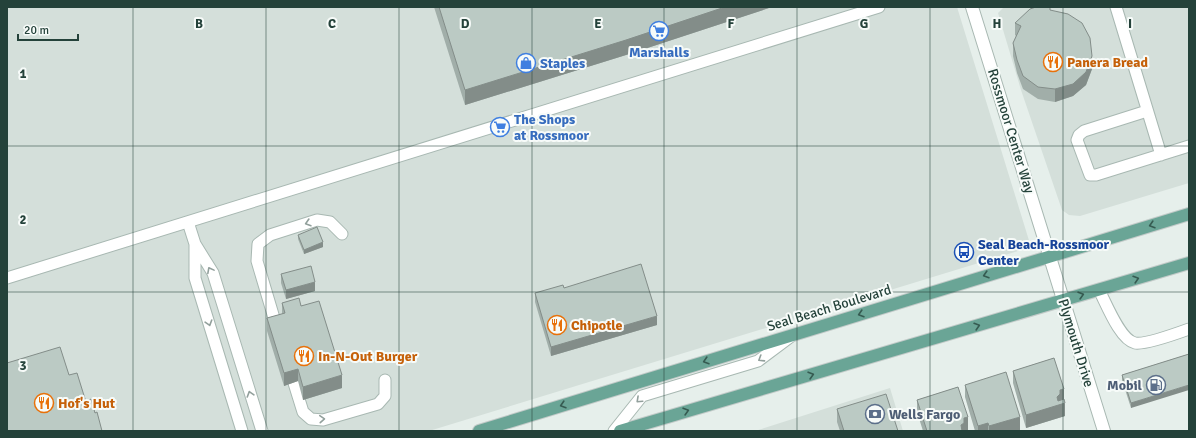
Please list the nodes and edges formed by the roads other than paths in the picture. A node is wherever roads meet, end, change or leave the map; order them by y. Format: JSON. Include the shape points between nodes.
{"nodes":[{"id":1,"x":879,"y":7,"type":"edge"},
{"id":2,"x":972,"y":7,"type":"edge"},
{"id":3,"x":1116,"y":7,"type":"edge"},
{"id":4,"x":1147,"y":111,"type":"junction"},
{"id":5,"x":1189,"y":146,"type":"edge"},
{"id":6,"x":1161,"y":155,"type":"junction"},
{"id":7,"x":1189,"y":214,"type":"edge"},
{"id":8,"x":188,"y":222,"type":"junction"},
{"id":9,"x":342,"y":234,"type":"dead end"},
{"id":10,"x":195,"y":244,"type":"junction"},
{"id":11,"x":1050,"y":255,"type":"junction"},
{"id":12,"x":1189,"y":263,"type":"edge"},
{"id":13,"x":7,"y":278,"type":"edge"},
{"id":14,"x":1099,"y":290,"type":"junction"},
{"id":15,"x":1063,"y":300,"type":"junction"},
{"id":16,"x":277,"y":328,"type":"edge"},
{"id":17,"x":1189,"y":329,"type":"edge"},
{"id":18,"x":792,"y":335,"type":"junction"},
{"id":19,"x":385,"y":380,"type":"dead end"},
{"id":20,"x":294,"y":382,"type":"edge"},
{"id":21,"x":242,"y":431,"type":"edge"},
{"id":22,"x":262,"y":431,"type":"edge"},
{"id":23,"x":479,"y":431,"type":"edge"},
{"id":24,"x":614,"y":431,"type":"edge"},
{"id":25,"x":620,"y":431,"type":"edge"},
{"id":26,"x":1104,"y":431,"type":"edge"}],
"edges":[{"from":1,"to":8,"type":"lane"},
{"from":2,"to":11,"type":"street","name":"Rossmoor Center Way"},
{"from":3,"to":4,"type":"lane"},
{"from":4,"to":6,"type":"lane"},
{"from":4,"to":6,"type":"lane","via":[[1084,131],[1079,134],[1077,140],[1090,175]]},
{"from":5,"to":6,"type":"lane"},
{"from":7,"to":11,"type":"main road","name":"Seal Beach Boulevard","one_way":true},
{"from":8,"to":10,"type":"lane"},
{"from":8,"to":13,"type":"lane"},
{"from":9,"to":16,"type":"lane","one_way":true,"via":[[330,222],[318,220],[270,235],[258,244],[257,261]]},
{"from":10,"to":21,"type":"lane","one_way":true,"via":[[195,278]]},
{"from":22,"to":10,"type":"lane","one_way":true,"via":[[213,273]]},
{"from":11,"to":15,"type":"street","name":"Plymouth Drive"},
{"from":11,"to":18,"type":"main road","name":"Seal Beach Boulevard","one_way":true},
{"from":14,"to":12,"type":"main road","one_way":true},
{"from":15,"to":14,"type":"main road","one_way":true},
{"from":14,"to":17,"type":"lane","via":[[1124,337],[1135,343],[1155,340]]},
{"from":25,"to":15,"type":"main road","one_way":true},
{"from":15,"to":26,"type":"street","name":"Plymouth Drive"},
{"from":18,"to":23,"type":"main road","name":"Seal Beach Boulevard","one_way":true},
{"from":18,"to":24,"type":"lane","one_way":true,"via":[[758,361],[642,396]]},
{"from":20,"to":19,"type":"lane","one_way":true,"via":[[303,412],[311,419],[323,420],[378,404],[385,396]]}]}
